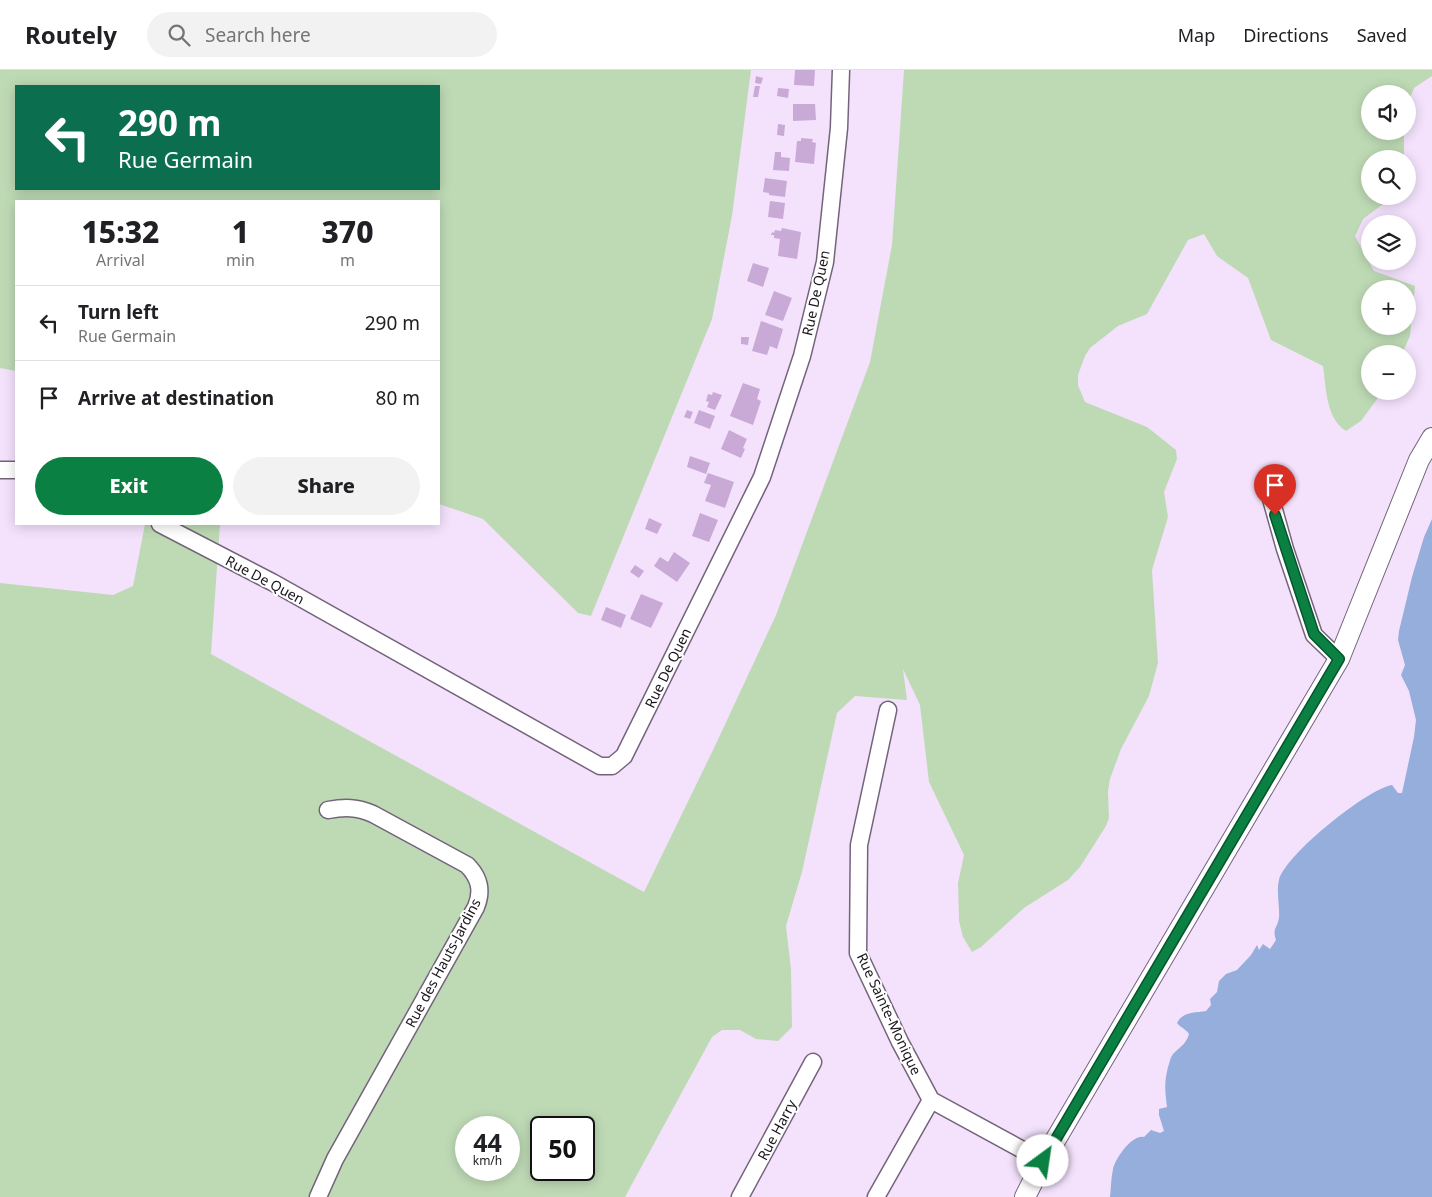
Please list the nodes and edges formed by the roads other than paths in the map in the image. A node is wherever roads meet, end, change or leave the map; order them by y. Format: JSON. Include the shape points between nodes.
{"nodes":[{"id":1,"x":841,"y":70,"type":"edge"},
{"id":2,"x":1432,"y":438,"type":"edge"},
{"id":3,"x":0,"y":470,"type":"edge"},
{"id":4,"x":15,"y":470,"type":"edge"},
{"id":5,"x":1270,"y":499,"type":"dead end"},
{"id":6,"x":162,"y":525,"type":"edge"},
{"id":7,"x":1339,"y":659,"type":"junction"},
{"id":8,"x":888,"y":710,"type":"dead end"},
{"id":9,"x":328,"y":810,"type":"dead end"},
{"id":10,"x":813,"y":1062,"type":"dead end"},
{"id":11,"x":931,"y":1100,"type":"junction"},
{"id":12,"x":1043,"y":1161,"type":"junction"},
{"id":13,"x":318,"y":1197,"type":"edge"},
{"id":14,"x":740,"y":1197,"type":"edge"},
{"id":15,"x":876,"y":1197,"type":"edge"},
{"id":16,"x":1025,"y":1197,"type":"edge"}],
"edges":[{"from":1,"to":6,"type":"street","name":"Rue De Quen","via":[[839,128],[824,262],[802,356],[762,477],[624,756],[612,766],[600,766],[272,582]]},
{"from":2,"to":7,"type":"main road","via":[[1419,460]]},
{"from":3,"to":4,"type":"street"},
{"from":5,"to":7,"type":"street","via":[[1314,634]]},
{"from":7,"to":12,"type":"main road"},
{"from":8,"to":11,"type":"street","name":"Rue Sainte-Monique","via":[[859,845],[858,953]]},
{"from":9,"to":13,"type":"street","name":"Rue des Hauts-Jardins","via":[[359,808],[466,865],[478,879],[480,898],[335,1159]]},
{"from":10,"to":14,"type":"street","name":"Rue Harry"},
{"from":11,"to":12,"type":"street"},
{"from":11,"to":15,"type":"street"},
{"from":12,"to":16,"type":"main road"}]}
